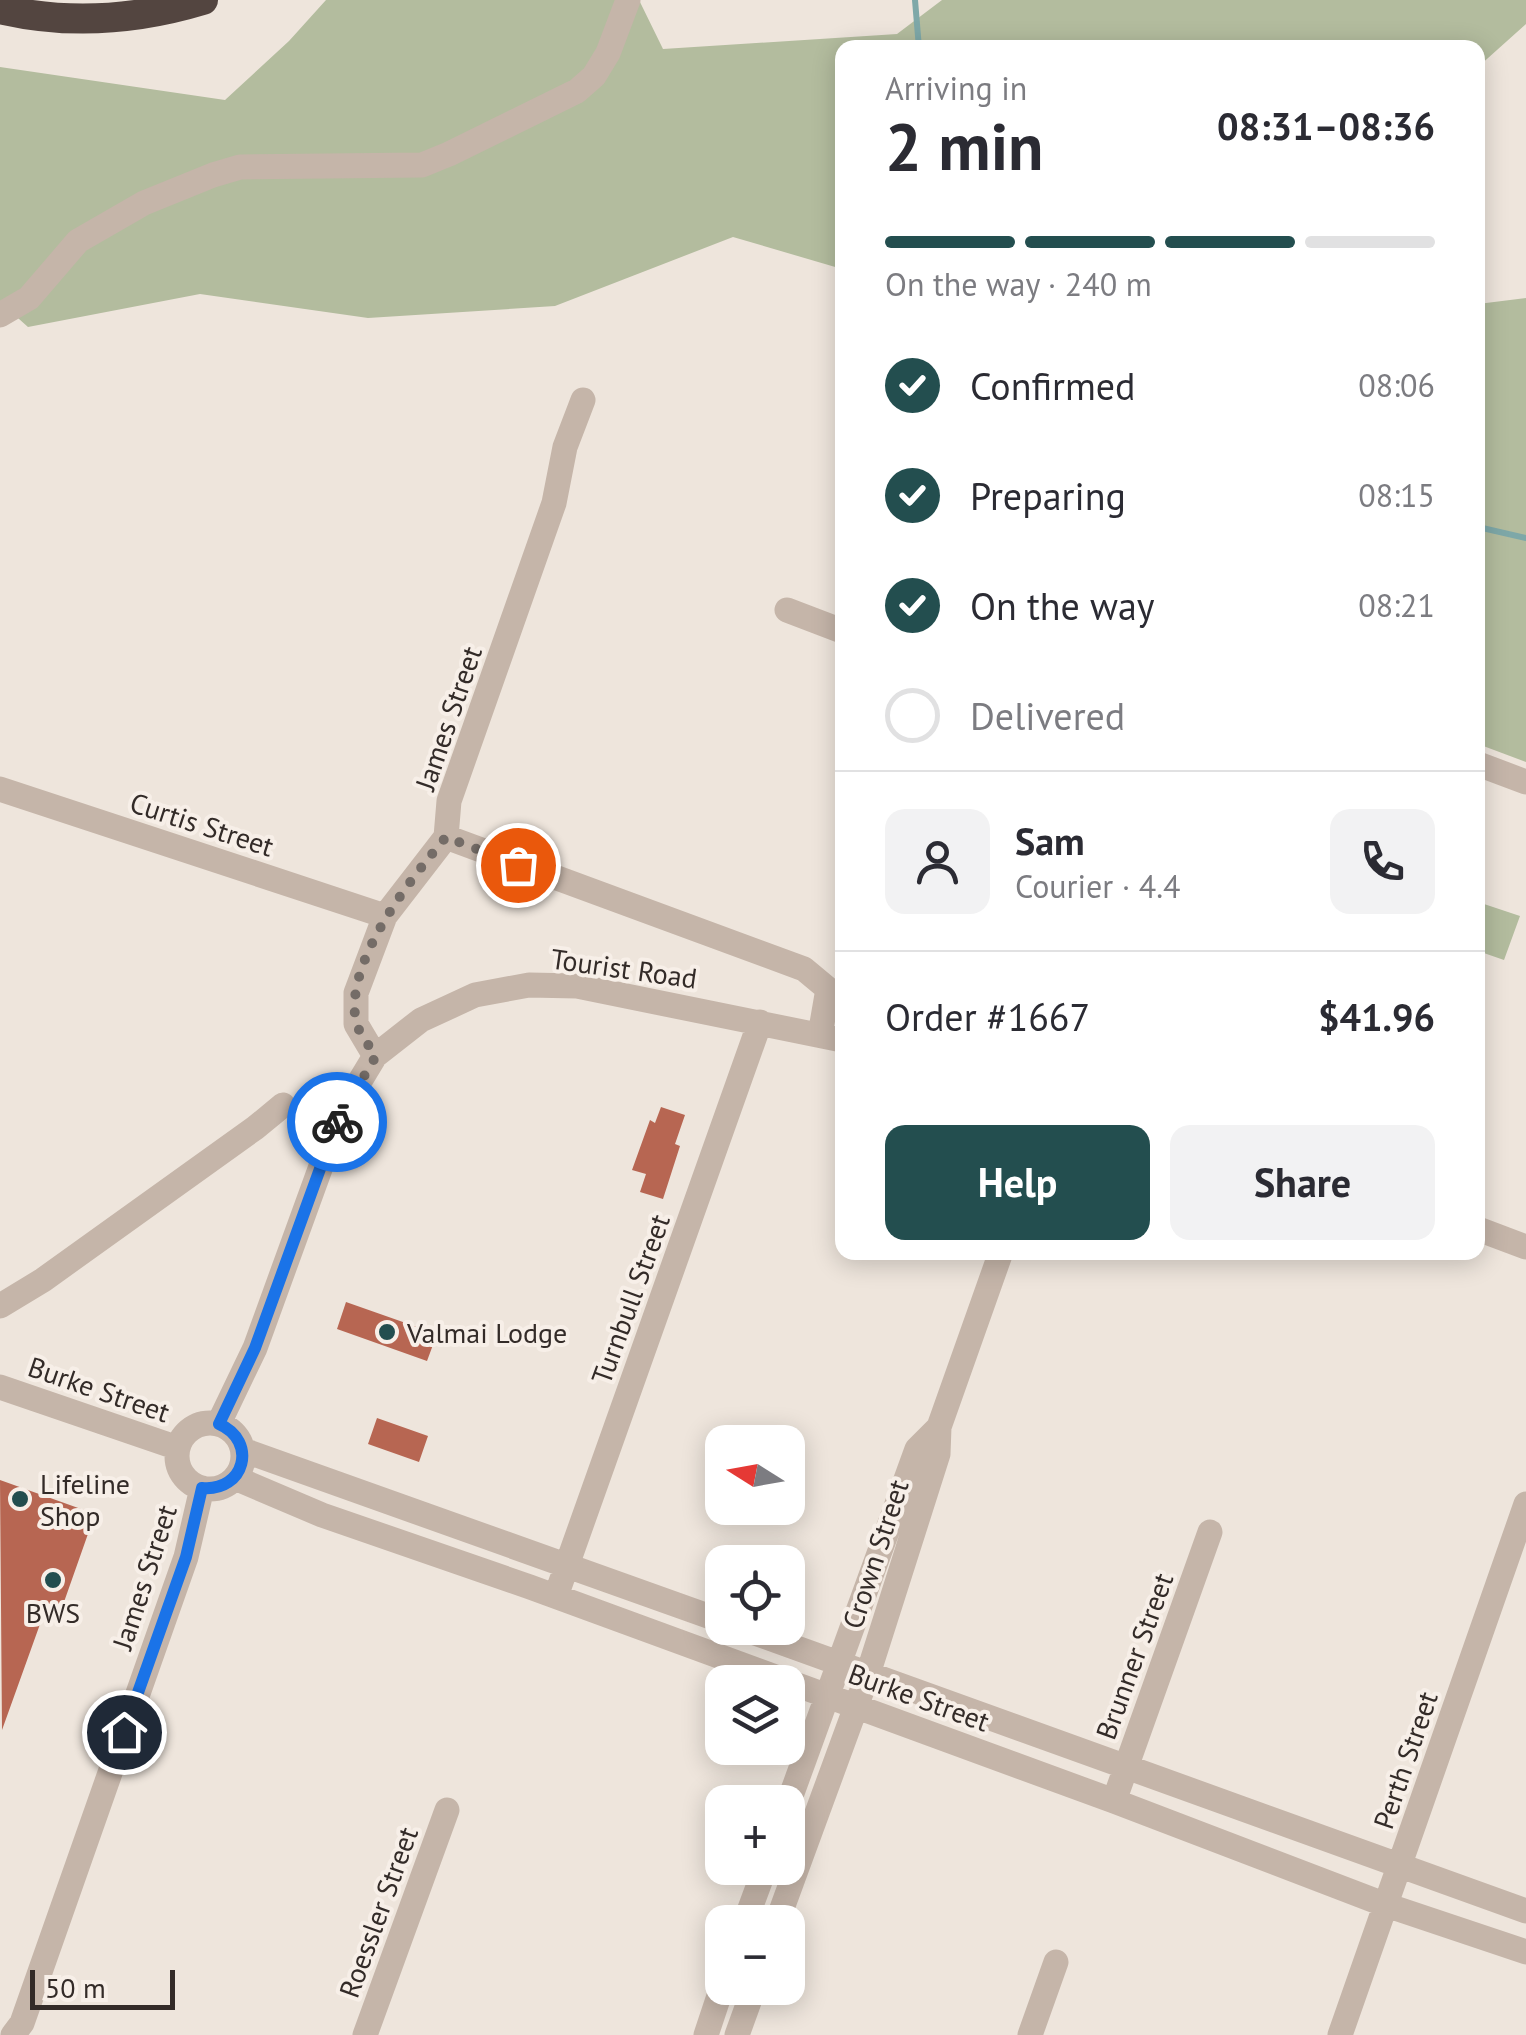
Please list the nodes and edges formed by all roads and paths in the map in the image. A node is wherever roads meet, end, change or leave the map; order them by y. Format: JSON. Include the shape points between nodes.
{"nodes":[{"id":1,"x":203,"y":0,"type":"edge"},
{"id":2,"x":628,"y":0,"type":"edge"},
{"id":3,"x":0,"y":9,"type":"edge"},
{"id":4,"x":0,"y":315,"type":"edge"},
{"id":5,"x":582,"y":400,"type":"dead end"},
{"id":6,"x":787,"y":610,"type":"dead end"},
{"id":7,"x":835,"y":628,"type":"edge"},
{"id":8,"x":1485,"y":767,"type":"edge"},
{"id":9,"x":1526,"y":782,"type":"edge"},
{"id":10,"x":0,"y":789,"type":"edge"},
{"id":11,"x":446,"y":837,"type":"junction"},
{"id":12,"x":385,"y":916,"type":"junction"},
{"id":13,"x":835,"y":989,"type":"edge"},
{"id":14,"x":835,"y":999,"type":"edge"},
{"id":15,"x":760,"y":1022,"type":"junction"},
{"id":16,"x":831,"y":1037,"type":"edge"},
{"id":17,"x":376,"y":1056,"type":"junction"},
{"id":18,"x":283,"y":1105,"type":"dead end"},
{"id":19,"x":1485,"y":1232,"type":"edge"},
{"id":20,"x":1526,"y":1247,"type":"edge"},
{"id":21,"x":998,"y":1260,"type":"edge"},
{"id":22,"x":0,"y":1306,"type":"edge"},
{"id":23,"x":0,"y":1387,"type":"edge"},
{"id":24,"x":219,"y":1424,"type":"junction"},
{"id":25,"x":939,"y":1427,"type":"junction"},
{"id":26,"x":178,"y":1448,"type":"junction"},
{"id":27,"x":243,"y":1450,"type":"junction"},
{"id":28,"x":235,"y":1478,"type":"junction"},
{"id":29,"x":202,"y":1488,"type":"junction"},
{"id":30,"x":1526,"y":1504,"type":"edge"},
{"id":31,"x":1210,"y":1532,"type":"dead end"},
{"id":32,"x":566,"y":1565,"type":"junction"},
{"id":33,"x":556,"y":1596,"type":"junction"},
{"id":34,"x":705,"y":1615,"type":"edge"},
{"id":35,"x":789,"y":1645,"type":"edge"},
{"id":36,"x":837,"y":1662,"type":"junction"},
{"id":37,"x":868,"y":1674,"type":"junction"},
{"id":38,"x":826,"y":1694,"type":"junction"},
{"id":39,"x":856,"y":1706,"type":"junction"},
{"id":40,"x":1127,"y":1766,"type":"junction"},
{"id":41,"x":795,"y":1785,"type":"edge"},
{"id":42,"x":1114,"y":1801,"type":"junction"},
{"id":43,"x":447,"y":1810,"type":"dead end"},
{"id":44,"x":1399,"y":1868,"type":"junction"},
{"id":45,"x":784,"y":1905,"type":"edge"},
{"id":46,"x":1386,"y":1905,"type":"junction"},
{"id":47,"x":1526,"y":1911,"type":"edge"},
{"id":48,"x":1526,"y":1952,"type":"edge"},
{"id":49,"x":1056,"y":1962,"type":"dead end"},
{"id":50,"x":716,"y":2005,"type":"edge"},
{"id":51,"x":748,"y":2005,"type":"edge"},
{"id":52,"x":19,"y":2031,"type":"edge"},
{"id":53,"x":365,"y":2035,"type":"edge"},
{"id":54,"x":706,"y":2035,"type":"edge"},
{"id":55,"x":737,"y":2035,"type":"edge"},
{"id":56,"x":1030,"y":2035,"type":"edge"},
{"id":57,"x":1340,"y":2035,"type":"edge"}],
"edges":[{"from":1,"to":3,"type":"highway","via":[[102,18]]},
{"from":2,"to":4,"type":"street","via":[[594,76],[556,104],[422,164],[240,168],[213,175],[144,203],[78,242],[29,298]]},
{"from":5,"to":11,"type":"street","name":"James Street","via":[[554,503],[449,800]]},
{"from":6,"to":7,"type":"street"},
{"from":8,"to":9,"type":"street"},
{"from":10,"to":12,"type":"street","name":"Curtis Street"},
{"from":11,"to":12,"type":"street","name":"James Street"},
{"from":11,"to":13,"type":"street","name":"Tourist Road","via":[[804,969]]},
{"from":12,"to":17,"type":"street","name":"James Street","via":[[356,993],[356,1024]]},
{"from":14,"to":16,"type":"street","name":"Tourist Road"},
{"from":15,"to":16,"type":"street","name":"Tourist Road"},
{"from":15,"to":17,"type":"street","name":"Tourist Road","via":[[577,986],[529,985],[475,995],[421,1020]]},
{"from":15,"to":32,"type":"street","name":"Turnbull Street"},
{"from":17,"to":24,"type":"street","via":[[340,1114],[255,1348]]},
{"from":18,"to":22,"type":"street"},
{"from":19,"to":20,"type":"street"},
{"from":21,"to":25,"type":"street","name":"Crown Street"},
{"from":23,"to":26,"type":"street","name":"Burke Street"},
{"from":24,"to":26,"type":"street","via":[[190,1430]]},
{"from":24,"to":27,"type":"street"},
{"from":25,"to":36,"type":"street","name":"Crown Street","via":[[917,1450]]},
{"from":25,"to":37,"type":"street","name":"Crown Street","via":[[938,1454]]},
{"from":26,"to":29,"type":"street","via":[[185,1478]]},
{"from":27,"to":28,"type":"street"},
{"from":27,"to":32,"type":"street"},
{"from":28,"to":29,"type":"street","via":[[220,1488]]},
{"from":28,"to":33,"type":"street","name":"Burke Street"},
{"from":29,"to":52,"type":"street","name":"James Street","via":[[186,1557]]},
{"from":30,"to":44,"type":"street","name":"Perth Street"},
{"from":31,"to":40,"type":"street","name":"Brunner Street"},
{"from":32,"to":33,"type":"street","name":"Turnbull Street"},
{"from":32,"to":34,"type":"street"},
{"from":33,"to":38,"type":"street","name":"Burke Street"},
{"from":35,"to":36,"type":"street","name":"Burke Street"},
{"from":36,"to":37,"type":"street","name":"Burke Street"},
{"from":36,"to":38,"type":"street","name":"Crown Street"},
{"from":37,"to":39,"type":"street","name":"Crown Street"},
{"from":37,"to":40,"type":"street","name":"Burke Street"},
{"from":38,"to":39,"type":"street","name":"Burke Street"},
{"from":38,"to":41,"type":"street","name":"Crown Street"},
{"from":39,"to":42,"type":"street","name":"Burke Street"},
{"from":39,"to":45,"type":"street","name":"Crown Street"},
{"from":40,"to":42,"type":"street","name":"Brunner Street"},
{"from":40,"to":44,"type":"street","name":"Burke Street"},
{"from":42,"to":46,"type":"street","name":"Burke Street"},
{"from":43,"to":53,"type":"street","name":"Roessler Street"},
{"from":44,"to":46,"type":"street","name":"Perth Street"},
{"from":44,"to":47,"type":"street","name":"Burke Street"},
{"from":46,"to":48,"type":"street","name":"Burke Street"},
{"from":46,"to":57,"type":"street","name":"Perth Street"},
{"from":49,"to":56,"type":"street"},
{"from":50,"to":54,"type":"street"},
{"from":51,"to":55,"type":"street"}]}
